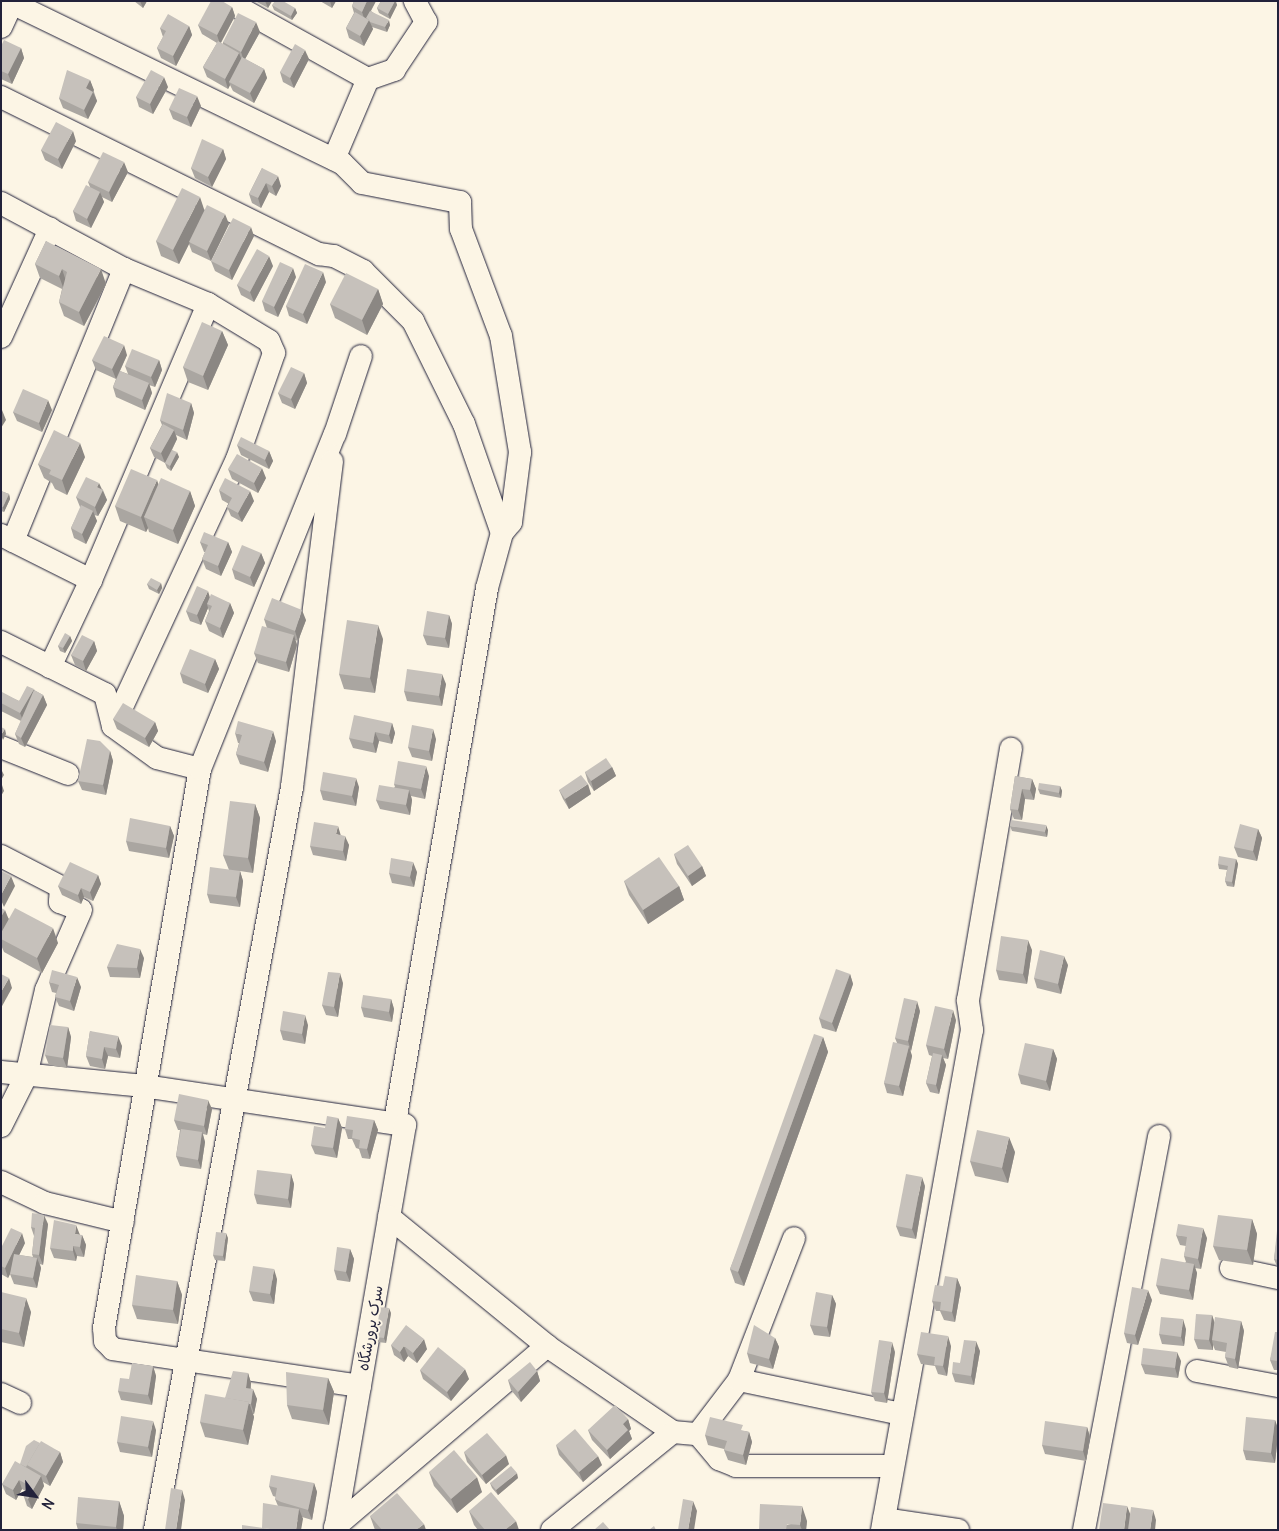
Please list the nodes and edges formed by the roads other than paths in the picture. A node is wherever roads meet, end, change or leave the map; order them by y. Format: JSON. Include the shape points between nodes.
{"nodes":[{"id":1,"x":227,"y":1,"type":"edge"},
{"id":2,"x":415,"y":1,"type":"edge"},
{"id":3,"x":13,"y":2,"type":"edge"},
{"id":4,"x":1,"y":27,"type":"edge"},
{"id":5,"x":368,"y":79,"type":"junction"},
{"id":6,"x":1,"y":97,"type":"edge"},
{"id":7,"x":334,"y":160,"type":"junction"},
{"id":8,"x":1,"y":202,"type":"edge"},
{"id":9,"x":50,"y":229,"type":"junction"},
{"id":10,"x":124,"y":269,"type":"junction"},
{"id":11,"x":208,"y":304,"type":"junction"},
{"id":12,"x":1,"y":336,"type":"edge"},
{"id":13,"x":361,"y":356,"type":"dead end"},
{"id":14,"x":335,"y":434,"type":"junction"},
{"id":15,"x":502,"y":533,"type":"junction"},
{"id":16,"x":7,"y":538,"type":"edge"},
{"id":17,"x":91,"y":580,"type":"junction"},
{"id":18,"x":1,"y":642,"type":"edge"},
{"id":19,"x":50,"y":667,"type":"junction"},
{"id":20,"x":113,"y":726,"type":"junction"},
{"id":21,"x":1,"y":747,"type":"edge"},
{"id":22,"x":1011,"y":749,"type":"dead end"},
{"id":23,"x":200,"y":769,"type":"junction"},
{"id":24,"x":68,"y":774,"type":"dead end"},
{"id":25,"x":1,"y":856,"type":"edge"},
{"id":26,"x":1,"y":1072,"type":"edge"},
{"id":27,"x":26,"y":1076,"type":"junction"},
{"id":28,"x":144,"y":1086,"type":"junction"},
{"id":29,"x":235,"y":1098,"type":"junction"},
{"id":30,"x":400,"y":1124,"type":"junction"},
{"id":31,"x":1,"y":1126,"type":"edge"},
{"id":32,"x":1159,"y":1136,"type":"dead end"},
{"id":33,"x":1,"y":1182,"type":"edge"},
{"id":34,"x":389,"y":1217,"type":"junction"},
{"id":35,"x":122,"y":1222,"type":"junction"},
{"id":36,"x":794,"y":1238,"type":"dead end"},
{"id":37,"x":1231,"y":1268,"type":"dead end"},
{"id":38,"x":1278,"y":1278,"type":"edge"},
{"id":39,"x":546,"y":1346,"type":"junction"},
{"id":40,"x":184,"y":1360,"type":"junction"},
{"id":41,"x":1197,"y":1371,"type":"dead end"},
{"id":42,"x":739,"y":1380,"type":"junction"},
{"id":43,"x":360,"y":1386,"type":"junction"},
{"id":44,"x":1278,"y":1386,"type":"edge"},
{"id":45,"x":902,"y":1414,"type":"junction"},
{"id":46,"x":673,"y":1432,"type":"junction"},
{"id":47,"x":698,"y":1434,"type":"junction"},
{"id":48,"x":893,"y":1466,"type":"junction"},
{"id":49,"x":883,"y":1524,"type":"edge"},
{"id":50,"x":335,"y":1528,"type":"edge"},
{"id":51,"x":155,"y":1530,"type":"edge"},
{"id":52,"x":552,"y":1530,"type":"edge"},
{"id":53,"x":958,"y":1530,"type":"edge"},
{"id":54,"x":1084,"y":1530,"type":"edge"}],
"edges":[{"from":1,"to":5,"type":"street"},
{"from":2,"to":5,"type":"street","via":[[426,22],[394,70]]},
{"from":3,"to":4,"type":"street"},
{"from":3,"to":7,"type":"street"},
{"from":5,"to":7,"type":"street"},
{"from":6,"to":15,"type":"street","via":[[319,254],[334,256],[363,270],[412,321],[464,424]]},
{"from":7,"to":15,"type":"street","name":"سرک پرورشگاه","via":[[362,183],[460,202],[461,229],[501,336],[520,452],[511,522]]},
{"from":8,"to":9,"type":"street"},
{"from":9,"to":10,"type":"street"},
{"from":9,"to":12,"type":"street"},
{"from":10,"to":11,"type":"street"},
{"from":10,"to":16,"type":"street"},
{"from":11,"to":17,"type":"street"},
{"from":11,"to":20,"type":"street","via":[[269,341],[274,353],[272,365],[237,459]]},
{"from":13,"to":14,"type":"street"},
{"from":14,"to":23,"type":"street"},
{"from":14,"to":29,"type":"street","via":[[318,601],[292,787]]},
{"from":15,"to":30,"type":"street","name":"سرک پرورشگاه","via":[[487,588]]},
{"from":16,"to":17,"type":"street"},
{"from":17,"to":19,"type":"street"},
{"from":18,"to":19,"type":"street"},
{"from":19,"to":20,"type":"street","via":[[105,694]]},
{"from":20,"to":23,"type":"street","via":[[158,758]]},
{"from":21,"to":24,"type":"street"},
{"from":22,"to":45,"type":"street","via":[[968,1000],[972,1030]]},
{"from":23,"to":28,"type":"street"},
{"from":25,"to":27,"type":"street","via":[[61,887],[60,902],[81,910],[46,990]]},
{"from":26,"to":27,"type":"street"},
{"from":27,"to":28,"type":"street"},
{"from":27,"to":31,"type":"street"},
{"from":28,"to":29,"type":"street"},
{"from":28,"to":35,"type":"street"},
{"from":29,"to":30,"type":"street"},
{"from":29,"to":40,"type":"street"},
{"from":30,"to":34,"type":"street","name":"سرک پرورشگاه"},
{"from":32,"to":54,"type":"street"},
{"from":33,"to":35,"type":"street","via":[[45,1203]]},
{"from":34,"to":39,"type":"street"},
{"from":34,"to":43,"type":"street","name":"سرک پرورشگاه"},
{"from":35,"to":40,"type":"street","via":[[105,1342],[114,1349]]},
{"from":36,"to":42,"type":"street"},
{"from":37,"to":38,"type":"street"},
{"from":39,"to":46,"type":"street"},
{"from":39,"to":50,"type":"street"},
{"from":40,"to":43,"type":"street"},
{"from":40,"to":51,"type":"street"},
{"from":41,"to":44,"type":"street"},
{"from":42,"to":45,"type":"street"},
{"from":42,"to":47,"type":"street"},
{"from":43,"to":50,"type":"street","name":"سرک پرورشگاه"},
{"from":45,"to":48,"type":"street"},
{"from":46,"to":47,"type":"street"},
{"from":46,"to":52,"type":"street"},
{"from":47,"to":48,"type":"street","via":[[719,1459],[736,1466]]},
{"from":48,"to":49,"type":"street"},
{"from":49,"to":53,"type":"street"}]}
